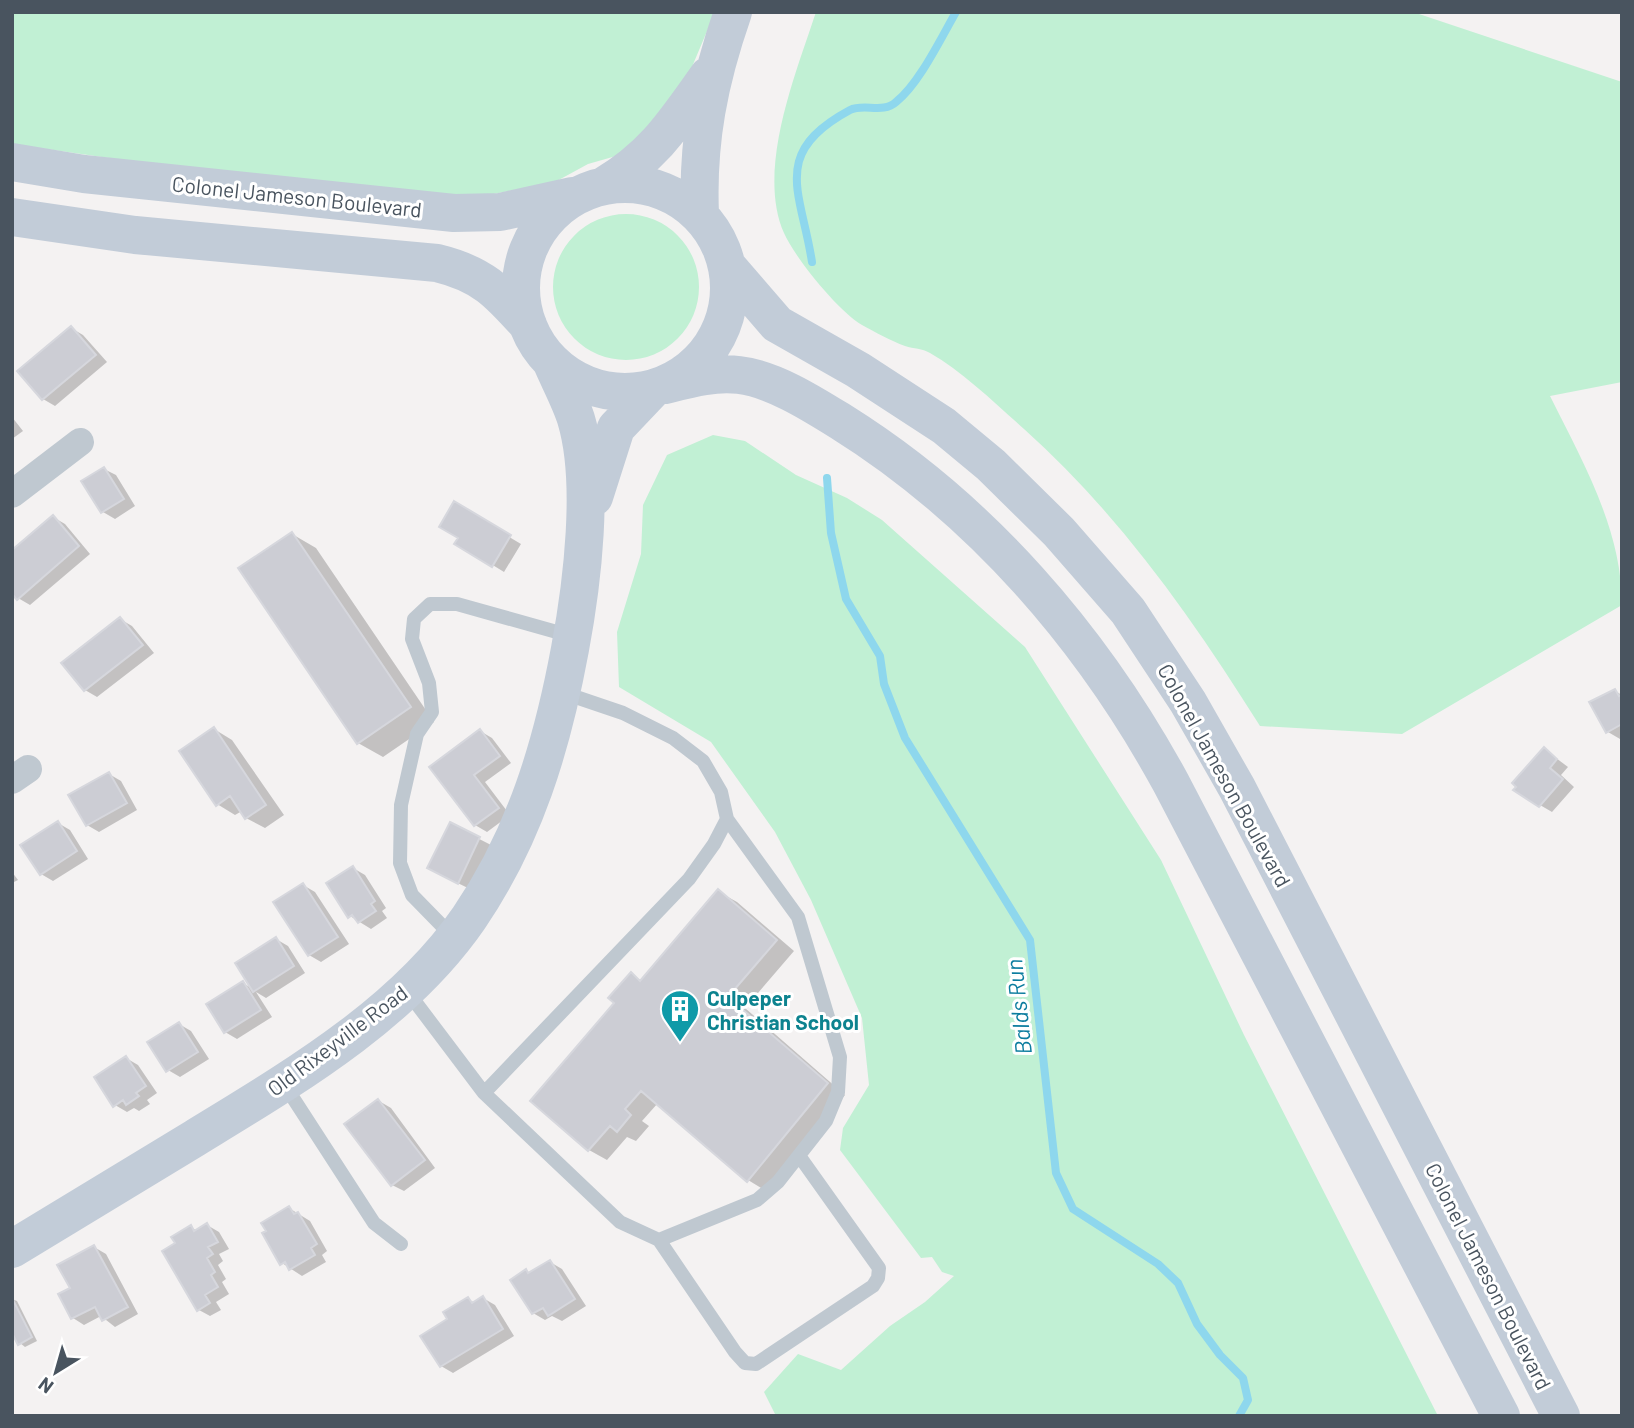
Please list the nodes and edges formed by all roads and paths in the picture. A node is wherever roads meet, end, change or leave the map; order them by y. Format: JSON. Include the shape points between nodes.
{"nodes":[{"id":1,"x":733,"y":12,"type":"edge"},
{"id":2,"x":713,"y":69,"type":"junction"},
{"id":3,"x":12,"y":162,"type":"edge"},
{"id":4,"x":593,"y":189,"type":"junction"},
{"id":5,"x":699,"y":214,"type":"junction"},
{"id":6,"x":12,"y":218,"type":"edge"},
{"id":7,"x":727,"y":266,"type":"junction"},
{"id":8,"x":528,"y":325,"type":"junction"},
{"id":9,"x":551,"y":361,"type":"junction"},
{"id":10,"x":659,"y":386,"type":"junction"},
{"id":11,"x":80,"y":442,"type":"dead end"},
{"id":12,"x":12,"y":494,"type":"edge"},
{"id":13,"x":586,"y":523,"type":"junction"},
{"id":14,"x":573,"y":637,"type":"junction"},
{"id":15,"x":562,"y":692,"type":"junction"},
{"id":16,"x":727,"y":818,"type":"junction"},
{"id":17,"x":453,"y":937,"type":"junction"},
{"id":18,"x":405,"y":989,"type":"junction"},
{"id":19,"x":283,"y":1083,"type":"junction"},
{"id":20,"x":484,"y":1093,"type":"junction"},
{"id":21,"x":800,"y":1157,"type":"junction"},
{"id":22,"x":659,"y":1240,"type":"junction"},
{"id":23,"x":401,"y":1244,"type":"dead end"},
{"id":24,"x":12,"y":1249,"type":"edge"},
{"id":25,"x":1501,"y":1416,"type":"edge"},
{"id":26,"x":1561,"y":1416,"type":"edge"}],
"edges":[{"from":1,"to":2,"type":"main road"},
{"from":2,"to":4,"type":"main road","via":[[655,148],[633,168]]},
{"from":2,"to":5,"type":"main road","via":[[699,147]]},
{"from":3,"to":4,"type":"main road","name":"Colonel Jameson Boulevard","via":[[84,174],[454,213],[500,212]]},
{"from":4,"to":5,"type":"main road","via":[[639,184],[671,194]]},
{"from":4,"to":8,"type":"main road","via":[[555,211],[535,234],[523,264],[521,295]]},
{"from":5,"to":7,"type":"main road","via":[[712,229]]},
{"from":6,"to":8,"type":"main road","via":[[135,235],[437,263],[497,289]]},
{"from":7,"to":10,"type":"main road","via":[[730,295],[715,340],[690,370]]},
{"from":7,"to":26,"type":"main road","name":"Colonel Jameson Boulevard","via":[[777,324],[902,397],[990,465],[1059,532],[1128,611],[1237,788]]},
{"from":8,"to":9,"type":"main road"},
{"from":9,"to":10,"type":"main road","via":[[568,375],[599,388],[632,392]]},
{"from":9,"to":13,"type":"main road","name":"Old Rixeyville Road","via":[[576,419]]},
{"from":10,"to":13,"type":"main road","via":[[616,428]]},
{"from":10,"to":25,"type":"main road","via":[[706,376],[739,375],[815,406],[863,436],[942,497],[1027,579],[1082,642],[1138,723],[1171,783]]},
{"from":11,"to":12,"type":"street"},
{"from":13,"to":14,"type":"main road","name":"Old Rixeyville Road"},
{"from":14,"to":15,"type":"main road","name":"Old Rixeyville Road"},
{"from":14,"to":17,"type":"lane","via":[[457,604],[429,604],[414,619],[412,639],[429,683],[432,712],[417,734],[401,805],[400,863],[412,895]]},
{"from":15,"to":16,"type":"lane","via":[[623,713],[673,738],[703,761],[721,792]]},
{"from":15,"to":17,"type":"main road","name":"Old Rixeyville Road","via":[[544,767],[526,811],[495,875]]},
{"from":16,"to":20,"type":"lane","via":[[689,878]]},
{"from":16,"to":21,"type":"lane","via":[[798,917],[839,1057],[838,1092],[826,1121]]},
{"from":17,"to":18,"type":"main road","name":"Old Rixeyville Road"},
{"from":18,"to":19,"type":"main road","name":"Old Rixeyville Road"},
{"from":18,"to":20,"type":"lane"},
{"from":19,"to":23,"type":"lane","via":[[374,1223]]},
{"from":19,"to":24,"type":"main road","name":"Old Rixeyville Road"},
{"from":20,"to":22,"type":"lane","via":[[620,1222]]},
{"from":21,"to":22,"type":"lane","via":[[757,1200]]},
{"from":21,"to":22,"type":"lane","via":[[879,1268],[878,1278],[873,1286],[756,1364],[746,1363],[735,1352]]}]}
